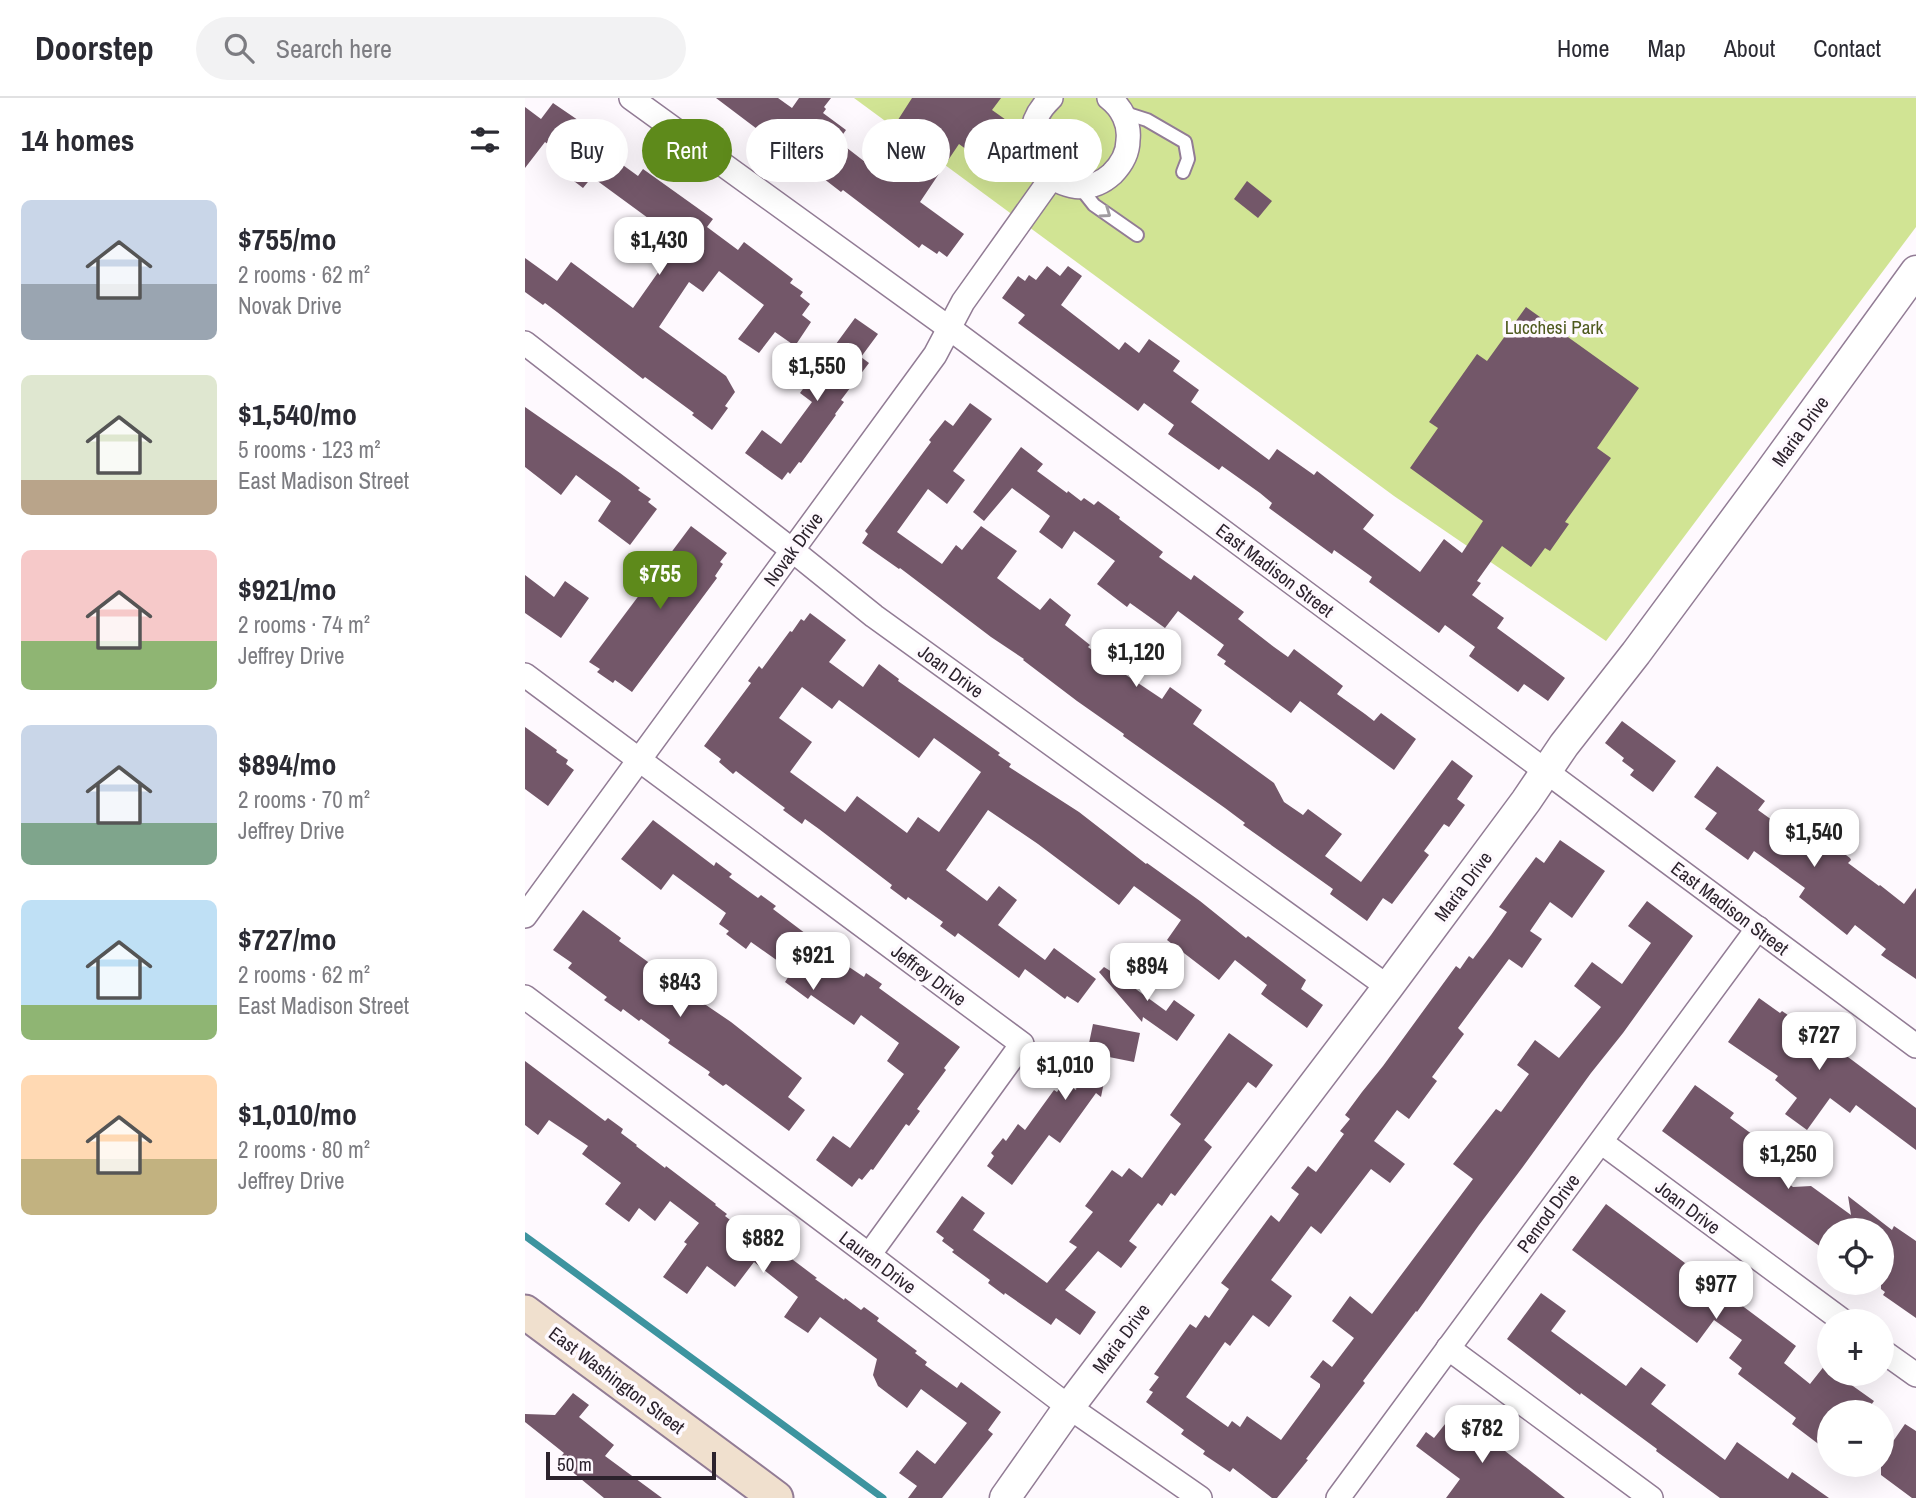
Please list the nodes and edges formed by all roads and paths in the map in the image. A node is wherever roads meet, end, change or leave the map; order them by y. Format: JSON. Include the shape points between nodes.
{"nodes":[{"id":1,"x":631,"y":98,"type":"edge"},
{"id":2,"x":1051,"y":98,"type":"edge"},
{"id":3,"x":1115,"y":105,"type":"edge"},
{"id":4,"x":1035,"y":119,"type":"edge"},
{"id":5,"x":1183,"y":172,"type":"dead end"},
{"id":6,"x":1048,"y":182,"type":"edge"},
{"id":7,"x":1061,"y":182,"type":"edge"},
{"id":8,"x":1079,"y":186,"type":"junction"},
{"id":9,"x":1137,"y":235,"type":"dead end"},
{"id":10,"x":1916,"y":271,"type":"edge"},
{"id":11,"x":949,"y":328,"type":"junction"},
{"id":12,"x":525,"y":342,"type":"edge"},
{"id":13,"x":792,"y":550,"type":"junction"},
{"id":14,"x":525,"y":675,"type":"edge"},
{"id":15,"x":639,"y":760,"type":"junction"},
{"id":16,"x":1547,"y":771,"type":"junction"},
{"id":17,"x":525,"y":916,"type":"edge"},
{"id":18,"x":1758,"y":928,"type":"junction"},
{"id":19,"x":1388,"y":987,"type":"junction"},
{"id":20,"x":525,"y":997,"type":"edge"},
{"id":21,"x":1916,"y":1046,"type":"edge"},
{"id":22,"x":1601,"y":1142,"type":"junction"},
{"id":23,"x":869,"y":1255,"type":"junction"},
{"id":24,"x":1827,"y":1309,"type":"edge"},
{"id":25,"x":525,"y":1312,"type":"edge"},
{"id":26,"x":1448,"y":1348,"type":"junction"},
{"id":27,"x":1894,"y":1359,"type":"edge"},
{"id":28,"x":1916,"y":1375,"type":"edge"},
{"id":29,"x":1069,"y":1407,"type":"junction"},
{"id":30,"x":775,"y":1498,"type":"edge"},
{"id":31,"x":1005,"y":1498,"type":"edge"},
{"id":32,"x":1201,"y":1498,"type":"edge"},
{"id":33,"x":1338,"y":1498,"type":"edge"},
{"id":34,"x":1651,"y":1498,"type":"edge"}],
"edges":[{"from":1,"to":11,"type":"street","name":"East Madison Street"},
{"from":2,"to":4,"type":"street"},
{"from":3,"to":5,"type":"lane","via":[[1185,142],[1188,159]]},
{"from":3,"to":8,"type":"street","via":[[1128,126],[1125,155],[1107,178]]},
{"from":6,"to":11,"type":"street","name":"Novak Drive"},
{"from":7,"to":8,"type":"street"},
{"from":8,"to":9,"type":"lane","one_way":true,"via":[[1094,205]]},
{"from":10,"to":16,"type":"street","name":"Maria Drive"},
{"from":11,"to":13,"type":"street","name":"Novak Drive","via":[[935,355]]},
{"from":11,"to":16,"type":"street","name":"East Madison Street"},
{"from":12,"to":13,"type":"street","name":"Joan Drive"},
{"from":13,"to":15,"type":"street","name":"Novak Drive"},
{"from":13,"to":19,"type":"street","name":"Joan Drive","via":[[874,616]]},
{"from":14,"to":15,"type":"street","name":"Jeffrey Drive"},
{"from":15,"to":17,"type":"street","name":"Novak Drive"},
{"from":15,"to":23,"type":"street","name":"Jeffrey Drive","via":[[1022,1044]]},
{"from":16,"to":18,"type":"street","name":"East Madison Street"},
{"from":16,"to":19,"type":"street","name":"Maria Drive"},
{"from":18,"to":21,"type":"street","name":"East Madison Street"},
{"from":18,"to":22,"type":"street","name":"Penrod Drive"},
{"from":19,"to":29,"type":"street","name":"Maria Drive"},
{"from":20,"to":23,"type":"street","name":"Lauren Drive"},
{"from":22,"to":24,"type":"street","name":"Joan Drive"},
{"from":22,"to":26,"type":"street","name":"Penrod Drive"},
{"from":23,"to":29,"type":"street","name":"Lauren Drive"},
{"from":25,"to":30,"type":"main road","name":"East Washington Street"},
{"from":26,"to":33,"type":"street","name":"Penrod Drive"},
{"from":26,"to":34,"type":"street"},
{"from":27,"to":28,"type":"street"},
{"from":29,"to":31,"type":"street","name":"Maria Drive"},
{"from":29,"to":32,"type":"street","name":"Lauren Drive"}]}
